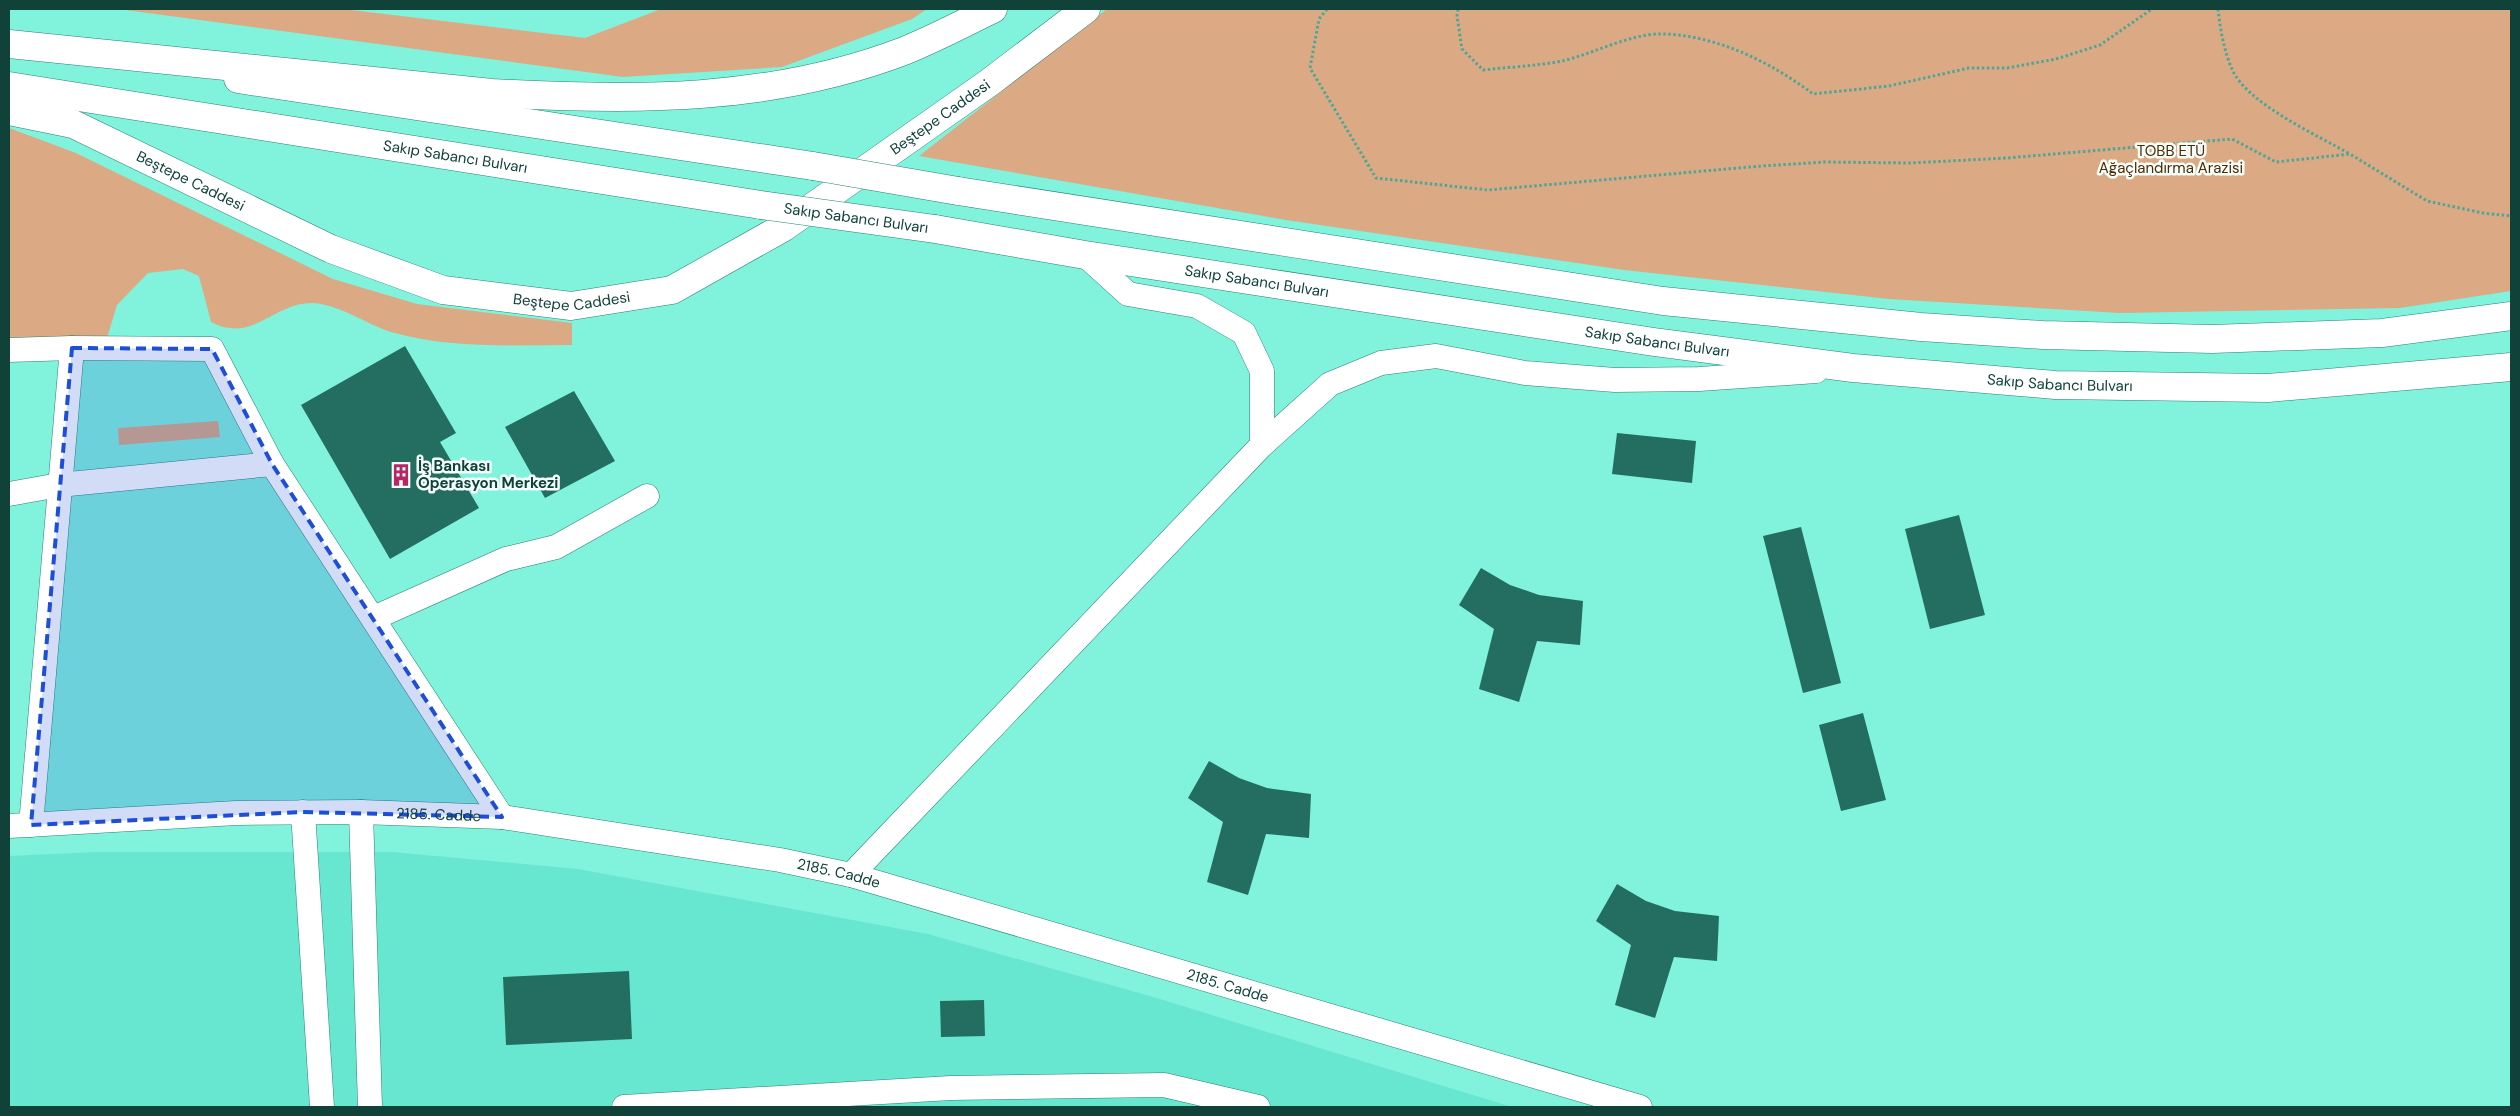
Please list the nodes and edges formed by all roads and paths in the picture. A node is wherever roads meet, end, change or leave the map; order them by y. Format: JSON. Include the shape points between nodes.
{"nodes":[{"id":1,"x":993,"y":9,"type":"edge"},
{"id":2,"x":1086,"y":9,"type":"edge"},
{"id":3,"x":1327,"y":9,"type":"edge"},
{"id":4,"x":1458,"y":9,"type":"edge"},
{"id":5,"x":2152,"y":9,"type":"edge"},
{"id":6,"x":2218,"y":9,"type":"edge"},
{"id":7,"x":16,"y":46,"type":"edge"},
{"id":8,"x":9,"y":86,"type":"edge"},
{"id":9,"x":9,"y":111,"type":"edge"},
{"id":10,"x":2350,"y":154,"type":"junction"},
{"id":11,"x":2511,"y":216,"type":"edge"},
{"id":12,"x":1085,"y":255,"type":"junction"},
{"id":13,"x":2511,"y":316,"type":"edge"},
{"id":14,"x":72,"y":348,"type":"junction"},
{"id":15,"x":9,"y":350,"type":"edge"},
{"id":16,"x":2511,"y":367,"type":"edge"},
{"id":17,"x":1853,"y":368,"type":"junction"},
{"id":18,"x":1262,"y":445,"type":"junction"},
{"id":19,"x":272,"y":464,"type":"junction"},
{"id":20,"x":59,"y":485,"type":"junction"},
{"id":21,"x":9,"y":494,"type":"edge"},
{"id":22,"x":647,"y":496,"type":"dead end"},
{"id":23,"x":374,"y":618,"type":"junction"},
{"id":24,"x":303,"y":812,"type":"junction"},
{"id":25,"x":362,"y":812,"type":"junction"},
{"id":26,"x":502,"y":817,"type":"junction"},
{"id":27,"x":20,"y":825,"type":"edge"},
{"id":28,"x":851,"y":875,"type":"junction"},
{"id":29,"x":322,"y":1107,"type":"edge"},
{"id":30,"x":370,"y":1107,"type":"edge"},
{"id":31,"x":624,"y":1107,"type":"edge"},
{"id":32,"x":1258,"y":1107,"type":"edge"},
{"id":33,"x":1640,"y":1107,"type":"edge"}],
"edges":[{"from":1,"to":7,"type":"main road","via":[[904,51],[836,73],[767,88],[668,98],[492,94]]},
{"from":2,"to":9,"type":"main road","name":"Beştepe Caddesi","via":[[990,82],[784,227],[672,290],[571,306],[443,290],[331,250],[73,124]]},
{"from":3,"to":10,"type":"path","via":[[1319,19],[1310,68],[1376,178],[1488,190],[1807,163],[1987,159],[2232,139],[2276,162]]},
{"from":4,"to":5,"type":"path","via":[[1462,49],[1482,70],[1562,60],[1658,34],[1690,35],[1752,59],[1793,79],[1813,94],[1889,86],[1969,68],[2007,68],[2056,59],[2100,45]]},
{"from":6,"to":10,"type":"path","via":[[2232,70],[2256,100]]},
{"from":7,"to":13,"type":"main road","bridge":true,"via":[[812,166],[1663,301],[1921,327],[2043,335],[2212,339],[2382,333]]},
{"from":8,"to":12,"type":"main road","name":"Sakıp Sabancı Bulvarı","bridge":true},
{"from":10,"to":11,"type":"path","via":[[2427,201]]},
{"from":12,"to":17,"type":"main road","name":"Sakıp Sabancı Bulvarı","via":[[1654,342]]},
{"from":12,"to":18,"type":"street","via":[[1128,294],[1197,306],[1244,333],[1262,371]]},
{"from":14,"to":15,"type":"street"},
{"from":14,"to":19,"type":"street","via":[[212,349]]},
{"from":14,"to":20,"type":"street"},
{"from":16,"to":17,"type":"main road","name":"Sakıp Sabancı Bulvarı","via":[[2268,388],[2055,385]]},
{"from":17,"to":18,"type":"street","via":[[1699,379],[1615,380],[1524,373],[1436,356],[1381,363],[1330,384]]},
{"from":18,"to":28,"type":"street"},
{"from":19,"to":20,"type":"street"},
{"from":19,"to":23,"type":"street"},
{"from":20,"to":21,"type":"street"},
{"from":20,"to":27,"type":"street"},
{"from":22,"to":23,"type":"street","via":[[556,547],[506,559]]},
{"from":23,"to":26,"type":"street"},
{"from":24,"to":25,"type":"street","name":"2185. Cadde"},
{"from":24,"to":27,"type":"street","name":"2185. Cadde"},
{"from":24,"to":29,"type":"street"},
{"from":25,"to":26,"type":"street","name":"2185. Cadde"},
{"from":25,"to":30,"type":"street"},
{"from":26,"to":28,"type":"street","name":"2185. Cadde","via":[[780,860]]},
{"from":28,"to":33,"type":"street","name":"2185. Cadde"},
{"from":31,"to":32,"type":"street","via":[[951,1088],[1164,1085]]}]}
